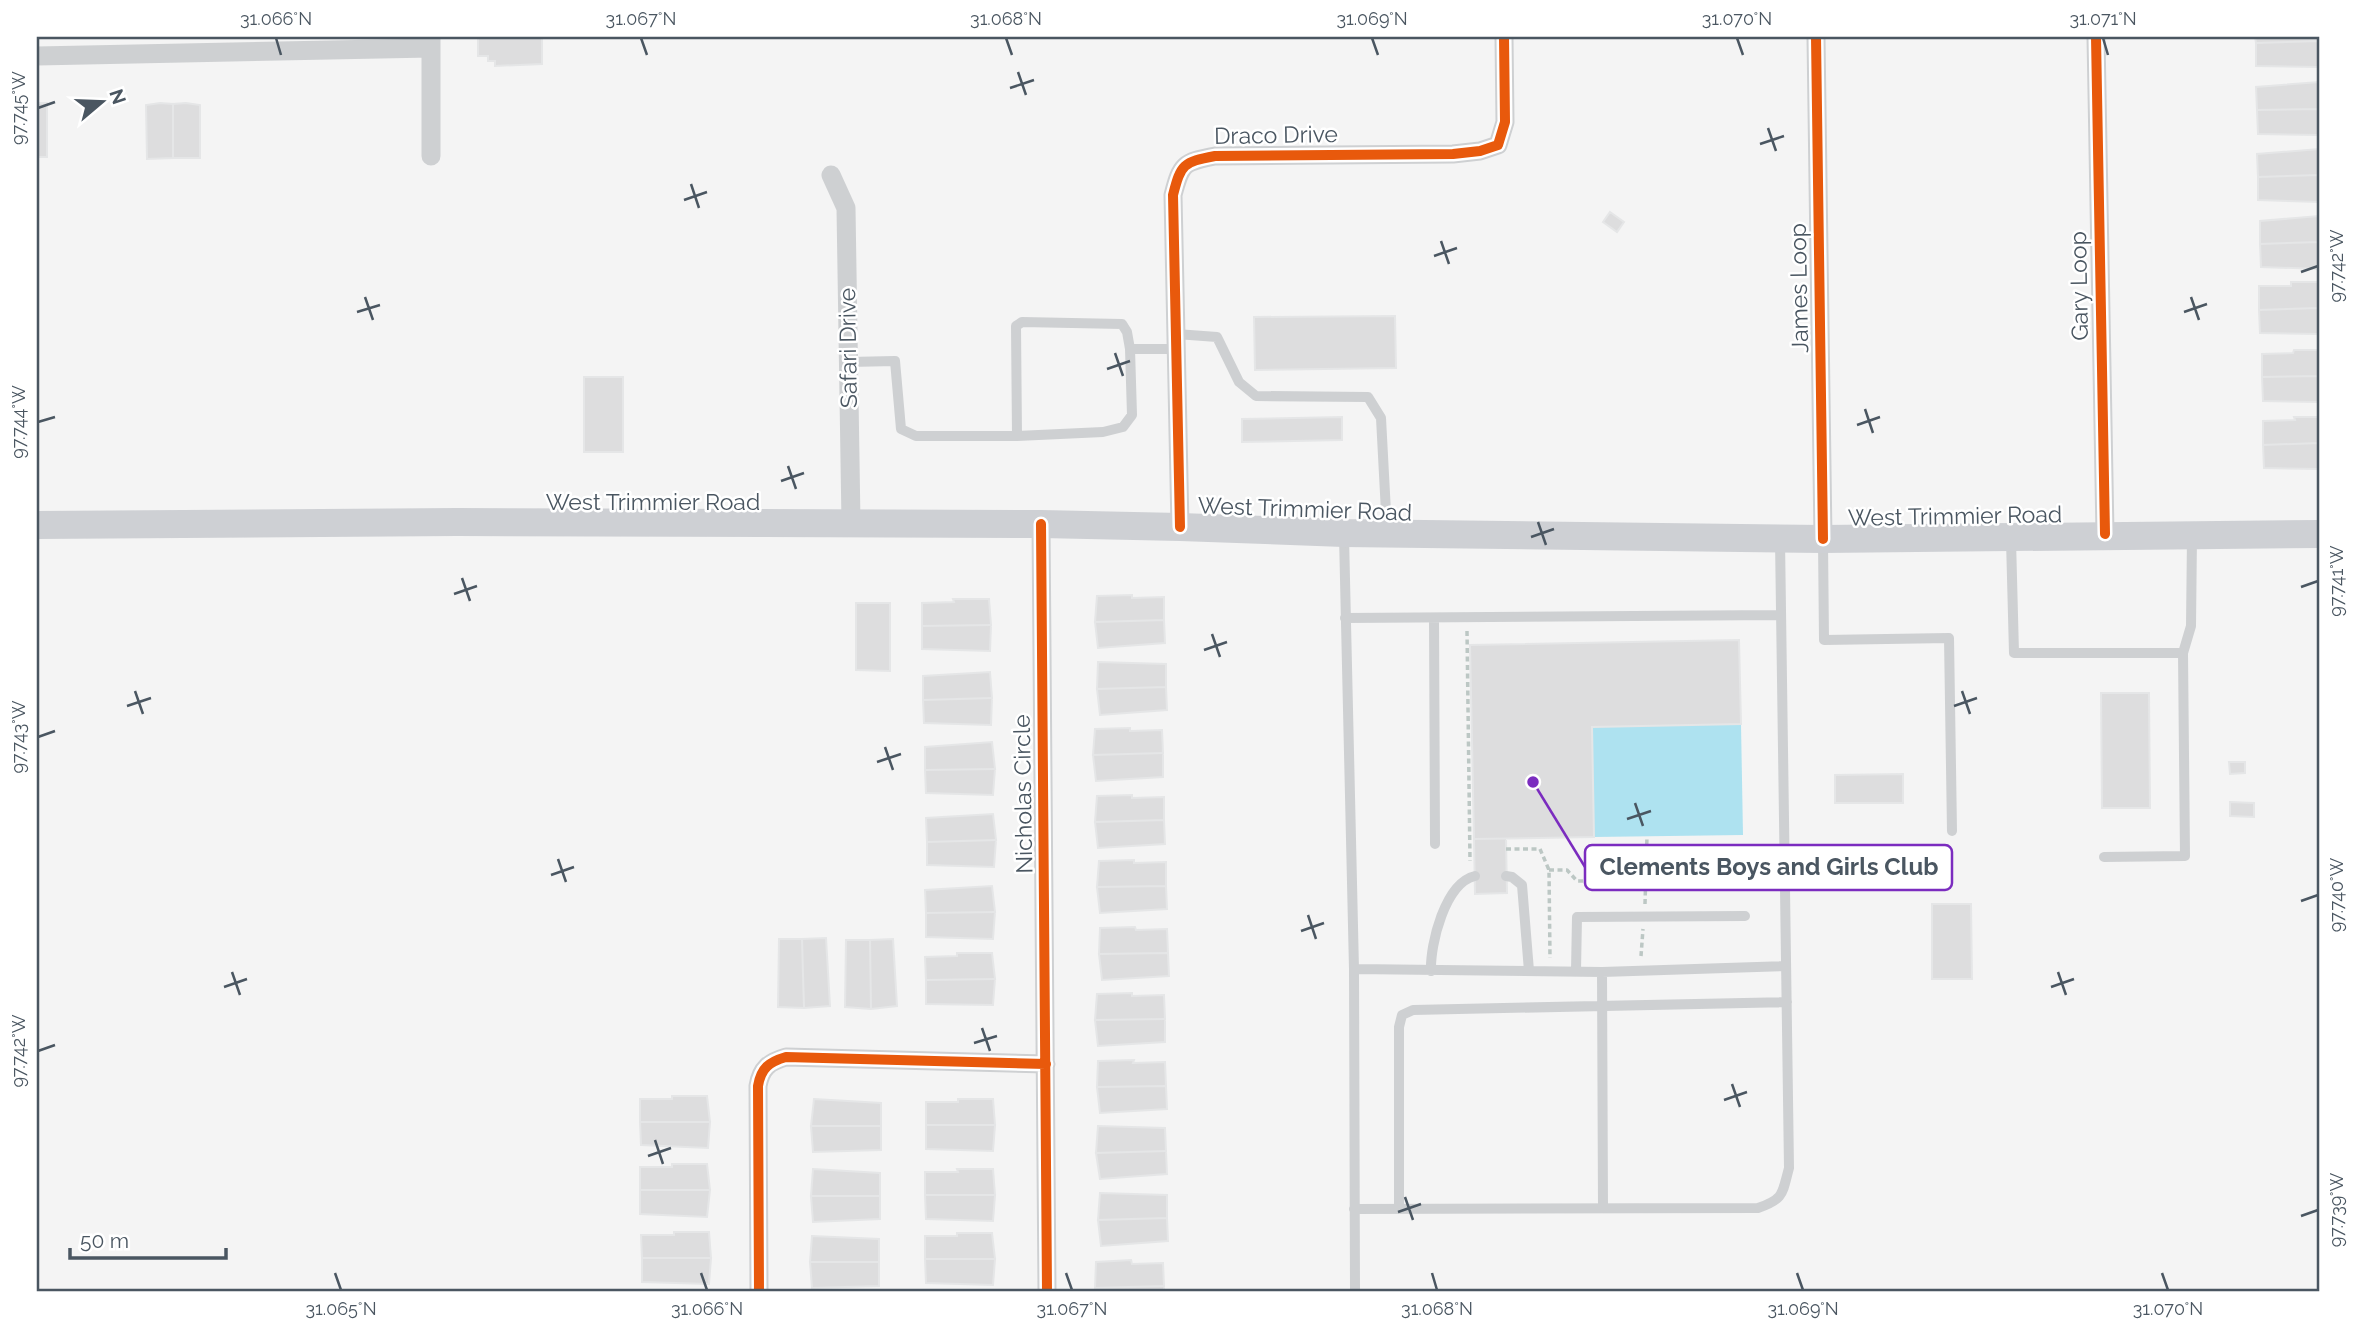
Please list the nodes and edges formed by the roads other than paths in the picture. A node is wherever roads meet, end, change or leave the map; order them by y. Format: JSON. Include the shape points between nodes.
{"nodes":[{"id":1,"x":1504,"y":37,"type":"edge"},
{"id":2,"x":1816,"y":37,"type":"edge"},
{"id":3,"x":2096,"y":37,"type":"edge"},
{"id":4,"x":431,"y":42,"type":"edge"},
{"id":5,"x":123,"y":45,"type":"edge"},
{"id":6,"x":37,"y":55,"type":"edge"},
{"id":7,"x":431,"y":156,"type":"dead end"},
{"id":8,"x":831,"y":175,"type":"dead end"},
{"id":9,"x":1176,"y":341,"type":"junction"},
{"id":10,"x":1130,"y":349,"type":"junction"},
{"id":11,"x":849,"y":362,"type":"junction"},
{"id":12,"x":1017,"y":436,"type":"junction"},
{"id":13,"x":852,"y":523,"type":"junction"},
{"id":14,"x":1041,"y":524,"type":"junction"},
{"id":15,"x":37,"y":525,"type":"edge"},
{"id":16,"x":1180,"y":527,"type":"junction"},
{"id":17,"x":1344,"y":533,"type":"junction"},
{"id":18,"x":1387,"y":534,"type":"junction"},
{"id":19,"x":2105,"y":534,"type":"junction"},
{"id":20,"x":2192,"y":534,"type":"junction"},
{"id":21,"x":2319,"y":534,"type":"edge"},
{"id":22,"x":2011,"y":536,"type":"junction"},
{"id":23,"x":1780,"y":538,"type":"junction"},
{"id":24,"x":1823,"y":539,"type":"junction"},
{"id":25,"x":1781,"y":615,"type":"junction"},
{"id":26,"x":1345,"y":618,"type":"junction"},
{"id":27,"x":1434,"y":618,"type":"junction"},
{"id":28,"x":2183,"y":653,"type":"junction"},
{"id":29,"x":1952,"y":831,"type":"dead end"},
{"id":30,"x":1435,"y":844,"type":"dead end"},
{"id":31,"x":2104,"y":857,"type":"dead end"},
{"id":32,"x":1506,"y":876,"type":"dead end"},
{"id":33,"x":1472,"y":877,"type":"road end"},
{"id":34,"x":1745,"y":916,"type":"dead end"},
{"id":35,"x":1786,"y":966,"type":"junction"},
{"id":36,"x":1354,"y":970,"type":"junction"},
{"id":37,"x":1431,"y":971,"type":"junction"},
{"id":38,"x":1529,"y":971,"type":"junction"},
{"id":39,"x":1576,"y":971,"type":"junction"},
{"id":40,"x":1602,"y":972,"type":"junction"},
{"id":41,"x":1787,"y":1002,"type":"junction"},
{"id":42,"x":1601,"y":1006,"type":"junction"},
{"id":43,"x":1046,"y":1064,"type":"junction"},
{"id":44,"x":1603,"y":1208,"type":"junction"},
{"id":45,"x":1354,"y":1209,"type":"junction"},
{"id":46,"x":1399,"y":1209,"type":"junction"},
{"id":47,"x":759,"y":1291,"type":"edge"},
{"id":48,"x":1047,"y":1291,"type":"edge"},
{"id":49,"x":1355,"y":1291,"type":"edge"}],
"edges":[{"from":1,"to":9,"type":"street","name":"Draco Drive","via":[[1505,122],[1498,145],[1453,154],[1215,156],[1193,160],[1179,171],[1173,195]]},
{"from":2,"to":24,"type":"street","name":"James Loop"},
{"from":3,"to":19,"type":"street","name":"Gary Loop"},
{"from":4,"to":5,"type":"street"},
{"from":4,"to":7,"type":"street"},
{"from":5,"to":6,"type":"street"},
{"from":8,"to":11,"type":"street","name":"Safari Drive","via":[[846,208]]},
{"from":9,"to":10,"type":"lane"},
{"from":9,"to":16,"type":"street","name":"Draco Drive"},
{"from":9,"to":18,"type":"lane","via":[[1217,337],[1240,382],[1256,396],[1368,397],[1381,418]]},
{"from":10,"to":12,"type":"lane","via":[[1132,415],[1123,427]]},
{"from":10,"to":12,"type":"lane","via":[[1122,324],[1022,322],[1016,326]]},
{"from":11,"to":12,"type":"lane","via":[[895,361],[901,429],[916,436]]},
{"from":11,"to":13,"type":"street","name":"Safari Drive"},
{"from":13,"to":14,"type":"main road","name":"West Trimmier Road"},
{"from":13,"to":15,"type":"main road","name":"West Trimmier Road"},
{"from":14,"to":16,"type":"main road","name":"West Trimmier Road"},
{"from":14,"to":43,"type":"street","name":"Nicholas Circle"},
{"from":16,"to":17,"type":"main road","name":"West Trimmier Road"},
{"from":17,"to":18,"type":"main road","name":"West Trimmier Road"},
{"from":17,"to":26,"type":"lane"},
{"from":18,"to":23,"type":"main road","name":"West Trimmier Road"},
{"from":19,"to":20,"type":"main road","name":"West Trimmier Road"},
{"from":19,"to":22,"type":"main road","name":"West Trimmier Road"},
{"from":20,"to":21,"type":"main road","name":"West Trimmier Road"},
{"from":20,"to":28,"type":"lane","via":[[2191,626]]},
{"from":22,"to":24,"type":"main road","name":"West Trimmier Road"},
{"from":22,"to":28,"type":"lane","via":[[2014,653]]},
{"from":23,"to":24,"type":"main road","name":"West Trimmier Road"},
{"from":23,"to":25,"type":"lane"},
{"from":24,"to":29,"type":"lane","via":[[1824,640],[1949,638]]},
{"from":25,"to":27,"type":"lane"},
{"from":25,"to":35,"type":"lane"},
{"from":26,"to":27,"type":"lane"},
{"from":26,"to":36,"type":"lane"},
{"from":27,"to":30,"type":"lane"},
{"from":28,"to":31,"type":"lane","via":[[2185,856]]},
{"from":32,"to":38,"type":"lane","via":[[1522,885]]},
{"from":33,"to":37,"type":"lane","via":[[1460,883],[1438,924]]},
{"from":34,"to":39,"type":"lane","via":[[1577,917]]},
{"from":35,"to":40,"type":"lane"},
{"from":35,"to":41,"type":"lane"},
{"from":36,"to":37,"type":"lane"},
{"from":36,"to":45,"type":"lane"},
{"from":37,"to":38,"type":"lane"},
{"from":38,"to":39,"type":"lane"},
{"from":39,"to":40,"type":"lane"},
{"from":40,"to":42,"type":"lane"},
{"from":41,"to":42,"type":"lane"},
{"from":41,"to":44,"type":"lane","via":[[1789,1168],[1776,1202],[1758,1208]]},
{"from":42,"to":44,"type":"lane"},
{"from":42,"to":46,"type":"lane","via":[[1413,1010],[1402,1015]]},
{"from":43,"to":47,"type":"street","via":[[786,1057],[770,1062],[760,1074],[758,1086]]},
{"from":43,"to":48,"type":"street","name":"Nicholas Circle"},
{"from":44,"to":46,"type":"lane"},
{"from":45,"to":46,"type":"lane"},
{"from":45,"to":49,"type":"lane"}]}
